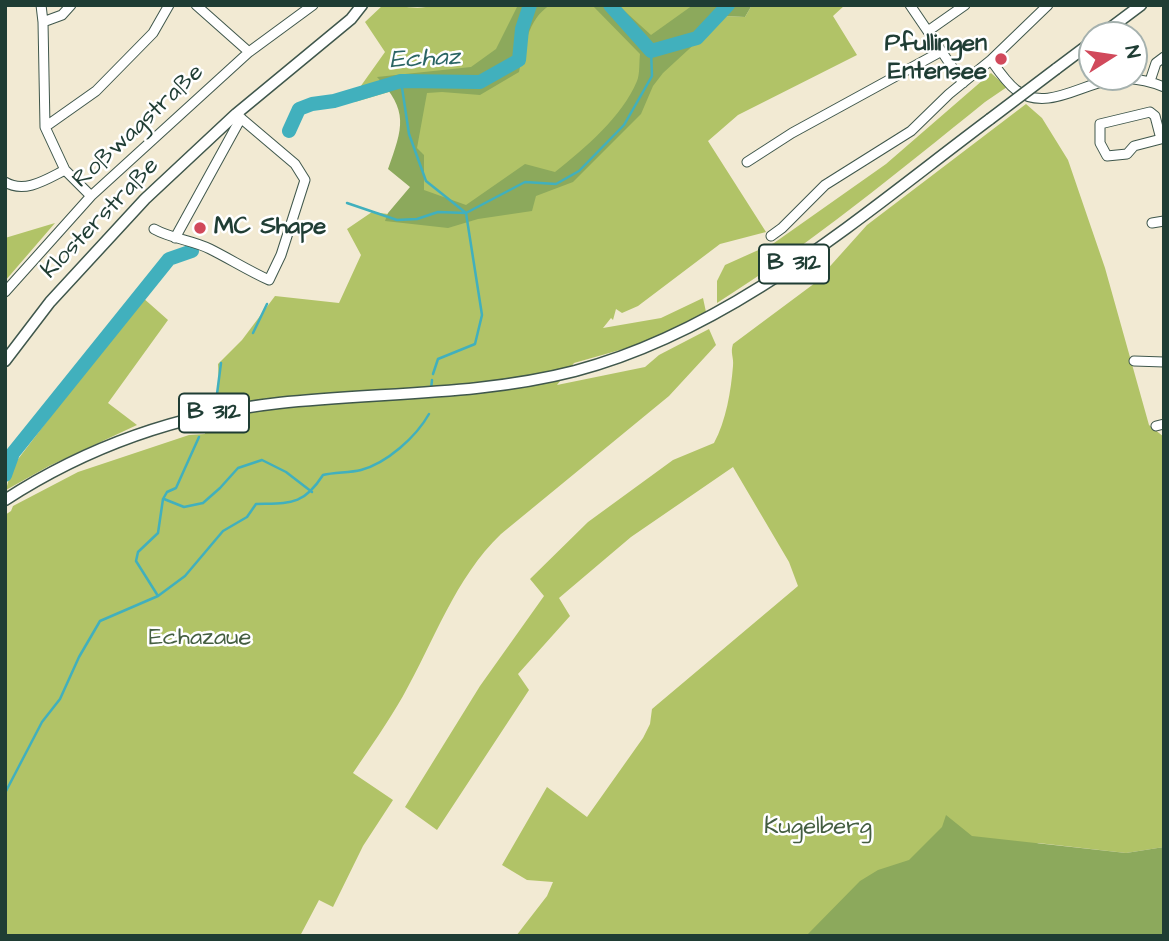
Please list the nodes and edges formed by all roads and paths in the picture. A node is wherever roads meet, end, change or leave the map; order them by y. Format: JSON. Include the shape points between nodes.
{"nodes":[{"id":1,"x":41,"y":5,"type":"edge"},
{"id":2,"x":71,"y":5,"type":"edge"},
{"id":3,"x":169,"y":5,"type":"edge"},
{"id":4,"x":196,"y":5,"type":"edge"},
{"id":5,"x":313,"y":5,"type":"edge"},
{"id":6,"x":362,"y":5,"type":"edge"},
{"id":7,"x":910,"y":5,"type":"edge"},
{"id":8,"x":965,"y":5,"type":"edge"},
{"id":9,"x":1048,"y":5,"type":"edge"},
{"id":10,"x":1141,"y":5,"type":"edge"},
{"id":11,"x":1120,"y":21,"type":"edge"},
{"id":12,"x":43,"y":22,"type":"junction"},
{"id":13,"x":928,"y":31,"type":"junction"},
{"id":14,"x":249,"y":52,"type":"junction"},
{"id":15,"x":940,"y":52,"type":"junction"},
{"id":16,"x":1078,"y":52,"type":"edge"},
{"id":17,"x":1164,"y":57,"type":"edge"},
{"id":18,"x":991,"y":61,"type":"junction"},
{"id":19,"x":1150,"y":82,"type":"junction"},
{"id":20,"x":963,"y":83,"type":"junction"},
{"id":21,"x":1164,"y":87,"type":"edge"},
{"id":22,"x":238,"y":116,"type":"junction"},
{"id":23,"x":45,"y":127,"type":"junction"},
{"id":24,"x":1162,"y":138,"type":"edge"},
{"id":25,"x":747,"y":162,"type":"dead end"},
{"id":26,"x":65,"y":170,"type":"junction"},
{"id":27,"x":5,"y":182,"type":"edge"},
{"id":28,"x":91,"y":196,"type":"junction"},
{"id":29,"x":1164,"y":221,"type":"edge"},
{"id":30,"x":1152,"y":223,"type":"dead end"},
{"id":31,"x":155,"y":229,"type":"dead end"},
{"id":32,"x":771,"y":236,"type":"dead end"},
{"id":33,"x":175,"y":238,"type":"junction"},
{"id":34,"x":5,"y":292,"type":"edge"},
{"id":35,"x":5,"y":361,"type":"edge"},
{"id":36,"x":1134,"y":361,"type":"dead end"},
{"id":37,"x":1164,"y":362,"type":"edge"},
{"id":38,"x":5,"y":500,"type":"edge"}],
"edges":[{"from":1,"to":12,"type":"street"},
{"from":2,"to":12,"type":"street","via":[[62,15]]},
{"from":3,"to":23,"type":"street","via":[[153,33],[96,90]]},
{"from":4,"to":14,"type":"street"},
{"from":5,"to":14,"type":"street","name":"Roßwagstraße"},
{"from":6,"to":22,"type":"main road","name":"Klosterstraße"},
{"from":7,"to":13,"type":"street"},
{"from":8,"to":13,"type":"street"},
{"from":9,"to":18,"type":"street"},
{"from":10,"to":11,"type":"main road"},
{"from":12,"to":23,"type":"street"},
{"from":13,"to":15,"type":"street"},
{"from":14,"to":28,"type":"street","name":"Roßwagstraße"},
{"from":15,"to":20,"type":"street"},
{"from":15,"to":25,"type":"street"},
{"from":16,"to":38,"type":"main road","number":"B 312","bridge":true,"via":[[804,257],[734,303],[658,342],[576,371],[510,384],[265,405],[195,418],[113,443]]},
{"from":17,"to":19,"type":"street","via":[[1156,63]]},
{"from":18,"to":19,"type":"street","via":[[1016,90],[1040,98],[1109,80]]},
{"from":18,"to":20,"type":"street"},
{"from":19,"to":21,"type":"street"},
{"from":20,"to":32,"type":"street","via":[[911,131],[825,185]]},
{"from":22,"to":33,"type":"street"},
{"from":22,"to":33,"type":"street","name":"Klosterstraße","via":[[295,164],[305,180],[269,280],[213,251]]},
{"from":22,"to":35,"type":"main road","name":"Klosterstraße","via":[[145,199],[50,302]]},
{"from":23,"to":26,"type":"street"},
{"from":24,"to":24,"type":"street","via":[[1134,146],[1126,154],[1107,156],[1100,143],[1100,124],[1150,112]]},
{"from":26,"to":27,"type":"street","via":[[30,186]]},
{"from":26,"to":28,"type":"street"},
{"from":28,"to":34,"type":"street","name":"Roßwagstraße"},
{"from":29,"to":30,"type":"street"},
{"from":31,"to":33,"type":"street","name":"Klosterstraße"},
{"from":36,"to":37,"type":"street"}]}
